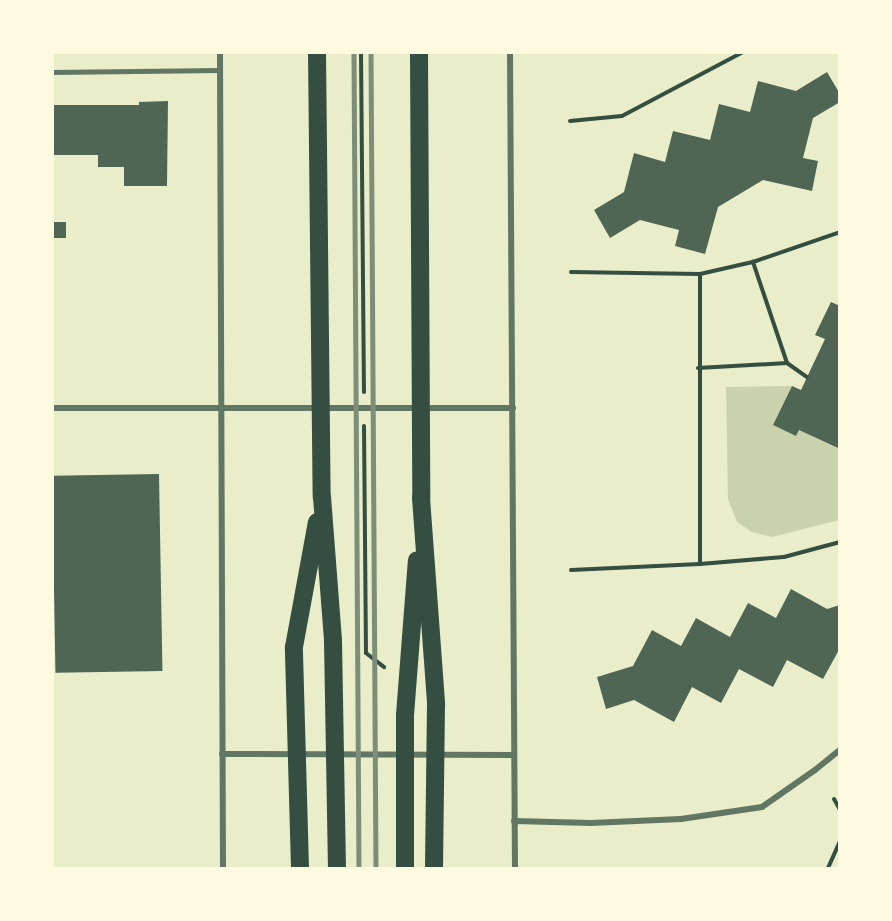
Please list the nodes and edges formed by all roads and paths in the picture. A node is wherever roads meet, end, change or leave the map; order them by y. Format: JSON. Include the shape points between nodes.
{"nodes":[{"id":1,"x":220,"y":52,"type":"edge"},
{"id":2,"x":317,"y":52,"type":"edge"},
{"id":3,"x":361,"y":52,"type":"edge"},
{"id":4,"x":419,"y":52,"type":"edge"},
{"id":5,"x":510,"y":52,"type":"edge"},
{"id":6,"x":743,"y":52,"type":"edge"},
{"id":7,"x":220,"y":70,"type":"junction"},
{"id":8,"x":52,"y":72,"type":"edge"},
{"id":9,"x":570,"y":121,"type":"dead end"},
{"id":10,"x":840,"y":232,"type":"edge"},
{"id":11,"x":753,"y":262,"type":"junction"},
{"id":12,"x":571,"y":272,"type":"dead end"},
{"id":13,"x":700,"y":274,"type":"junction"},
{"id":14,"x":787,"y":363,"type":"junction"},
{"id":15,"x":698,"y":368,"type":"junction"},
{"id":16,"x":807,"y":378,"type":"dead end"},
{"id":17,"x":364,"y":394,"type":"dead end"},
{"id":18,"x":221,"y":406,"type":"junction"},
{"id":19,"x":52,"y":408,"type":"edge"},
{"id":20,"x":513,"y":408,"type":"junction"},
{"id":21,"x":364,"y":418,"type":"dead end"},
{"id":22,"x":322,"y":497,"type":"junction"},
{"id":23,"x":421,"y":498,"type":"junction"},
{"id":24,"x":840,"y":542,"type":"edge"},
{"id":25,"x":700,"y":564,"type":"junction"},
{"id":26,"x":571,"y":570,"type":"dead end"},
{"id":27,"x":366,"y":653,"type":"dead end"},
{"id":28,"x":840,"y":750,"type":"edge"},
{"id":29,"x":222,"y":754,"type":"junction"},
{"id":30,"x":513,"y":755,"type":"junction"},
{"id":31,"x":834,"y":799,"type":"dead end"},
{"id":32,"x":840,"y":810,"type":"edge"},
{"id":33,"x":513,"y":821,"type":"junction"},
{"id":34,"x":840,"y":841,"type":"edge"},
{"id":35,"x":223,"y":868,"type":"edge"},
{"id":36,"x":300,"y":868,"type":"edge"},
{"id":37,"x":337,"y":868,"type":"edge"},
{"id":38,"x":405,"y":868,"type":"edge"},
{"id":39,"x":434,"y":868,"type":"edge"},
{"id":40,"x":515,"y":868,"type":"edge"},
{"id":41,"x":828,"y":868,"type":"edge"}],
"edges":[{"from":1,"to":7,"type":"street"},
{"from":2,"to":22,"type":"highway"},
{"from":3,"to":17,"type":"path"},
{"from":4,"to":23,"type":"highway"},
{"from":5,"to":20,"type":"street"},
{"from":6,"to":9,"type":"path","via":[[622,116]]},
{"from":7,"to":8,"type":"lane"},
{"from":7,"to":18,"type":"street"},
{"from":10,"to":11,"type":"path"},
{"from":11,"to":13,"type":"path"},
{"from":11,"to":14,"type":"path"},
{"from":12,"to":13,"type":"path"},
{"from":13,"to":15,"type":"path"},
{"from":14,"to":15,"type":"path"},
{"from":14,"to":16,"type":"path"},
{"from":15,"to":25,"type":"path"},
{"from":18,"to":19,"type":"street"},
{"from":18,"to":20,"type":"street"},
{"from":18,"to":29,"type":"street"},
{"from":20,"to":30,"type":"street"},
{"from":21,"to":27,"type":"path"},
{"from":22,"to":36,"type":"highway","via":[[294,647]]},
{"from":22,"to":37,"type":"highway","via":[[333,641]]},
{"from":23,"to":38,"type":"highway","via":[[405,715]]},
{"from":23,"to":39,"type":"highway","via":[[436,704]]},
{"from":24,"to":25,"type":"path","via":[[784,557]]},
{"from":25,"to":26,"type":"path"},
{"from":28,"to":33,"type":"street","via":[[762,807],[681,819]]},
{"from":29,"to":30,"type":"street"},
{"from":29,"to":35,"type":"street"},
{"from":30,"to":33,"type":"street"},
{"from":31,"to":32,"type":"path"},
{"from":33,"to":40,"type":"street"},
{"from":34,"to":41,"type":"path"}]}
